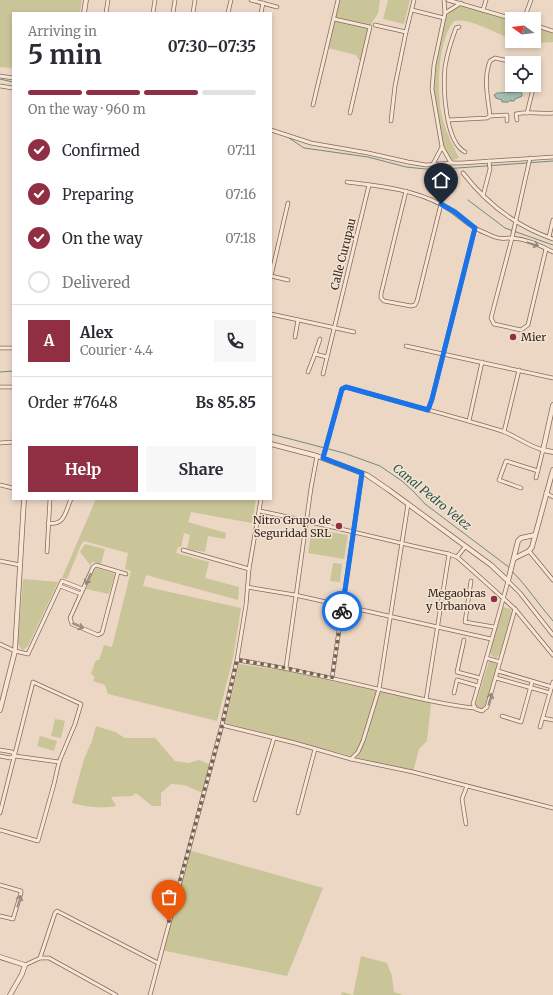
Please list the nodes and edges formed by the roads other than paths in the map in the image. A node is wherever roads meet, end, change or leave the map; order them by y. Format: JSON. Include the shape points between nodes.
{"nodes":[{"id":1,"x":86,"y":0,"type":"edge"},
{"id":2,"x":108,"y":0,"type":"edge"},
{"id":3,"x":155,"y":0,"type":"edge"},
{"id":4,"x":175,"y":0,"type":"edge"},
{"id":5,"x":195,"y":0,"type":"edge"},
{"id":6,"x":231,"y":0,"type":"edge"},
{"id":7,"x":251,"y":0,"type":"edge"},
{"id":8,"x":338,"y":0,"type":"edge"},
{"id":9,"x":414,"y":0,"type":"edge"},
{"id":10,"x":444,"y":0,"type":"edge"},
{"id":11,"x":448,"y":0,"type":"edge"},
{"id":12,"x":486,"y":0,"type":"edge"},
{"id":13,"x":531,"y":0,"type":"edge"},
{"id":14,"x":263,"y":3,"type":"junction"},
{"id":15,"x":461,"y":3,"type":"junction"},
{"id":16,"x":277,"y":7,"type":"dead end"},
{"id":17,"x":412,"y":10,"type":"junction"},
{"id":18,"x":483,"y":10,"type":"junction"},
{"id":19,"x":84,"y":12,"type":"edge"},
{"id":20,"x":106,"y":12,"type":"edge"},
{"id":21,"x":153,"y":12,"type":"edge"},
{"id":22,"x":173,"y":12,"type":"edge"},
{"id":23,"x":193,"y":12,"type":"edge"},
{"id":24,"x":228,"y":12,"type":"edge"},
{"id":25,"x":261,"y":12,"type":"edge"},
{"id":26,"x":527,"y":12,"type":"edge"},
{"id":27,"x":445,"y":13,"type":"junction"},
{"id":28,"x":505,"y":17,"type":"edge"},
{"id":29,"x":444,"y":18,"type":"junction"},
{"id":30,"x":334,"y":19,"type":"junction"},
{"id":31,"x":375,"y":25,"type":"dead end"},
{"id":32,"x":459,"y":27,"type":"dead end"},
{"id":33,"x":541,"y":27,"type":"edge"},
{"id":34,"x":553,"y":31,"type":"edge"},
{"id":35,"x":406,"y":32,"type":"junction"},
{"id":36,"x":505,"y":60,"type":"edge"},
{"id":37,"x":0,"y":76,"type":"edge"},
{"id":38,"x":12,"y":78,"type":"edge"},
{"id":39,"x":0,"y":86,"type":"edge"},
{"id":40,"x":12,"y":88,"type":"edge"},
{"id":41,"x":532,"y":92,"type":"edge"},
{"id":42,"x":312,"y":105,"type":"dead end"},
{"id":43,"x":527,"y":112,"type":"junction"},
{"id":44,"x":350,"y":113,"type":"dead end"},
{"id":45,"x":553,"y":113,"type":"edge"},
{"id":46,"x":516,"y":114,"type":"junction"},
{"id":47,"x":507,"y":115,"type":"junction"},
{"id":48,"x":490,"y":116,"type":"junction"},
{"id":49,"x":449,"y":120,"type":"junction"},
{"id":50,"x":507,"y":120,"type":"dead end"},
{"id":51,"x":517,"y":120,"type":"dead end"},
{"id":52,"x":391,"y":121,"type":"dead end"},
{"id":53,"x":272,"y":130,"type":"edge"},
{"id":54,"x":442,"y":147,"type":"junction"},
{"id":55,"x":465,"y":152,"type":"dead end"},
{"id":56,"x":553,"y":157,"type":"edge"},
{"id":57,"x":530,"y":158,"type":"junction"},
{"id":58,"x":452,"y":163,"type":"junction"},
{"id":59,"x":433,"y":164,"type":"junction"},
{"id":60,"x":490,"y":165,"type":"junction"},
{"id":61,"x":463,"y":173,"type":"dead end"},
{"id":62,"x":347,"y":182,"type":"dead end"},
{"id":63,"x":369,"y":185,"type":"junction"},
{"id":64,"x":406,"y":191,"type":"junction"},
{"id":65,"x":483,"y":196,"type":"junction"},
{"id":66,"x":288,"y":203,"type":"dead end"},
{"id":67,"x":441,"y":204,"type":"junction"},
{"id":68,"x":553,"y":220,"type":"edge"},
{"id":69,"x":516,"y":221,"type":"junction"},
{"id":70,"x":475,"y":228,"type":"junction"},
{"id":71,"x":512,"y":238,"type":"junction"},
{"id":72,"x":551,"y":238,"type":"edge"},
{"id":73,"x":546,"y":249,"type":"junction"},
{"id":74,"x":553,"y":252,"type":"edge"},
{"id":75,"x":272,"y":272,"type":"edge"},
{"id":76,"x":272,"y":276,"type":"edge"},
{"id":77,"x":288,"y":280,"type":"dead end"},
{"id":78,"x":272,"y":314,"type":"edge"},
{"id":79,"x":298,"y":320,"type":"junction"},
{"id":80,"x":335,"y":328,"type":"junction"},
{"id":81,"x":354,"y":332,"type":"dead end"},
{"id":82,"x":295,"y":337,"type":"dead end"},
{"id":83,"x":320,"y":339,"type":"dead end"},
{"id":84,"x":406,"y":346,"type":"dead end"},
{"id":85,"x":0,"y":348,"type":"edge"},
{"id":86,"x":12,"y":348,"type":"edge"},
{"id":87,"x":314,"y":354,"type":"junction"},
{"id":88,"x":443,"y":354,"type":"junction"},
{"id":89,"x":327,"y":357,"type":"junction"},
{"id":90,"x":482,"y":362,"type":"junction"},
{"id":91,"x":519,"y":370,"type":"junction"},
{"id":92,"x":308,"y":372,"type":"dead end"},
{"id":93,"x":322,"y":374,"type":"dead end"},
{"id":94,"x":553,"y":378,"type":"edge"},
{"id":95,"x":0,"y":387,"type":"edge"},
{"id":96,"x":12,"y":387,"type":"edge"},
{"id":97,"x":553,"y":405,"type":"edge"},
{"id":98,"x":428,"y":410,"type":"junction"},
{"id":99,"x":469,"y":420,"type":"junction"},
{"id":100,"x":504,"y":432,"type":"junction"},
{"id":101,"x":12,"y":442,"type":"edge"},
{"id":102,"x":0,"y":443,"type":"edge"},
{"id":103,"x":272,"y":444,"type":"edge"},
{"id":104,"x":543,"y":450,"type":"junction"},
{"id":105,"x":553,"y":452,"type":"edge"},
{"id":106,"x":317,"y":456,"type":"junction"},
{"id":107,"x":324,"y":456,"type":"junction"},
{"id":108,"x":538,"y":471,"type":"junction"},
{"id":109,"x":362,"y":473,"type":"junction"},
{"id":110,"x":553,"y":473,"type":"edge"},
{"id":111,"x":536,"y":478,"type":"dead end"},
{"id":112,"x":0,"y":485,"type":"edge"},
{"id":113,"x":12,"y":488,"type":"edge"},
{"id":114,"x":521,"y":488,"type":"dead end"},
{"id":115,"x":546,"y":493,"type":"junction"},
{"id":116,"x":553,"y":498,"type":"edge"},
{"id":117,"x":24,"y":500,"type":"edge"},
{"id":118,"x":50,"y":500,"type":"edge"},
{"id":119,"x":70,"y":500,"type":"edge"},
{"id":120,"x":262,"y":500,"type":"edge"},
{"id":121,"x":408,"y":504,"type":"junction"},
{"id":122,"x":260,"y":511,"type":"junction"},
{"id":123,"x":306,"y":521,"type":"junction"},
{"id":124,"x":48,"y":523,"type":"junction"},
{"id":125,"x":354,"y":533,"type":"junction"},
{"id":126,"x":535,"y":534,"type":"junction"},
{"id":127,"x":401,"y":544,"type":"junction"},
{"id":128,"x":465,"y":547,"type":"junction"},
{"id":129,"x":183,"y":550,"type":"dead end"},
{"id":130,"x":529,"y":551,"type":"junction"},
{"id":131,"x":47,"y":552,"type":"dead end"},
{"id":132,"x":449,"y":554,"type":"junction"},
{"id":133,"x":457,"y":557,"type":"junction"},
{"id":134,"x":515,"y":558,"type":"junction"},
{"id":135,"x":0,"y":561,"type":"edge"},
{"id":136,"x":20,"y":565,"type":"junction"},
{"id":137,"x":249,"y":569,"type":"junction"},
{"id":138,"x":118,"y":572,"type":"junction"},
{"id":139,"x":126,"y":574,"type":"dead end"},
{"id":140,"x":553,"y":580,"type":"edge"},
{"id":141,"x":471,"y":581,"type":"dead end"},
{"id":142,"x":508,"y":581,"type":"junction"},
{"id":143,"x":60,"y":586,"type":"junction"},
{"id":144,"x":247,"y":587,"type":"junction"},
{"id":145,"x":83,"y":589,"type":"junction"},
{"id":146,"x":81,"y":594,"type":"junction"},
{"id":147,"x":295,"y":595,"type":"junction"},
{"id":148,"x":503,"y":599,"type":"junction"},
{"id":149,"x":342,"y":605,"type":"junction"},
{"id":150,"x":515,"y":609,"type":"junction"},
{"id":151,"x":390,"y":616,"type":"junction"},
{"id":152,"x":438,"y":626,"type":"junction"},
{"id":153,"x":494,"y":627,"type":"junction"},
{"id":154,"x":553,"y":635,"type":"edge"},
{"id":155,"x":491,"y":639,"type":"junction"},
{"id":156,"x":464,"y":640,"type":"dead end"},
{"id":157,"x":0,"y":644,"type":"edge"},
{"id":158,"x":15,"y":651,"type":"junction"},
{"id":159,"x":553,"y":655,"type":"edge"},
{"id":160,"x":486,"y":658,"type":"junction"},
{"id":161,"x":237,"y":660,"type":"junction"},
{"id":162,"x":500,"y":662,"type":"junction"},
{"id":163,"x":286,"y":668,"type":"junction"},
{"id":164,"x":498,"y":671,"type":"junction"},
{"id":165,"x":332,"y":678,"type":"junction"},
{"id":166,"x":480,"y":678,"type":"junction"},
{"id":167,"x":496,"y":678,"type":"junction"},
{"id":168,"x":532,"y":682,"type":"junction"},
{"id":169,"x":553,"y":682,"type":"edge"},
{"id":170,"x":478,"y":686,"type":"junction"},
{"id":171,"x":552,"y":686,"type":"junction"},
{"id":172,"x":531,"y":687,"type":"junction"},
{"id":173,"x":379,"y":689,"type":"junction"},
{"id":174,"x":454,"y":693,"type":"dead end"},
{"id":175,"x":550,"y":693,"type":"junction"},
{"id":176,"x":426,"y":700,"type":"junction"},
{"id":177,"x":474,"y":708,"type":"junction"},
{"id":178,"x":0,"y":710,"type":"edge"},
{"id":179,"x":502,"y":716,"type":"dead end"},
{"id":180,"x":543,"y":718,"type":"junction"},
{"id":181,"x":553,"y":720,"type":"edge"},
{"id":182,"x":222,"y":726,"type":"junction"},
{"id":183,"x":540,"y":727,"type":"dead end"},
{"id":184,"x":274,"y":738,"type":"junction"},
{"id":185,"x":315,"y":749,"type":"junction"},
{"id":186,"x":0,"y":750,"type":"edge"},
{"id":187,"x":0,"y":756,"type":"edge"},
{"id":188,"x":15,"y":756,"type":"junction"},
{"id":189,"x":351,"y":760,"type":"junction"},
{"id":190,"x":58,"y":762,"type":"junction"},
{"id":191,"x":467,"y":786,"type":"junction"},
{"id":192,"x":255,"y":800,"type":"dead end"},
{"id":193,"x":553,"y":808,"type":"edge"},
{"id":194,"x":0,"y":813,"type":"edge"},
{"id":195,"x":298,"y":813,"type":"dead end"},
{"id":196,"x":466,"y":824,"type":"dead end"},
{"id":197,"x":0,"y":830,"type":"edge"},
{"id":198,"x":0,"y":885,"type":"edge"},
{"id":199,"x":0,"y":916,"type":"edge"},
{"id":200,"x":0,"y":957,"type":"edge"},
{"id":201,"x":40,"y":958,"type":"junction"},
{"id":202,"x":158,"y":963,"type":"junction"},
{"id":203,"x":25,"y":965,"type":"junction"},
{"id":204,"x":10,"y":995,"type":"edge"},
{"id":205,"x":116,"y":995,"type":"edge"},
{"id":206,"x":150,"y":995,"type":"edge"}],
"edges":[{"from":1,"to":19,"type":"street"},
{"from":2,"to":20,"type":"street"},
{"from":3,"to":21,"type":"street"},
{"from":4,"to":22,"type":"street"},
{"from":5,"to":23,"type":"street"},
{"from":6,"to":24,"type":"street"},
{"from":7,"to":14,"type":"street"},
{"from":8,"to":30,"type":"street"},
{"from":9,"to":17,"type":"street"},
{"from":10,"to":27,"type":"street"},
{"from":11,"to":15,"type":"street"},
{"from":12,"to":18,"type":"street"},
{"from":13,"to":26,"type":"street"},
{"from":14,"to":16,"type":"street"},
{"from":14,"to":25,"type":"street"},
{"from":15,"to":18,"type":"street"},
{"from":15,"to":27,"type":"street"},
{"from":17,"to":29,"type":"street"},
{"from":17,"to":35,"type":"street"},
{"from":18,"to":28,"type":"street"},
{"from":27,"to":29,"type":"street"},
{"from":29,"to":54,"type":"street","via":[[434,64],[432,89]]},
{"from":30,"to":42,"type":"street"},
{"from":30,"to":44,"type":"street","via":[[370,27]]},
{"from":31,"to":35,"type":"street"},
{"from":32,"to":49,"type":"street","via":[[456,28],[450,44],[445,67],[445,102]]},
{"from":33,"to":34,"type":"street"},
{"from":35,"to":52,"type":"street"},
{"from":36,"to":48,"type":"street","via":[[494,58],[490,61],[487,71]]},
{"from":37,"to":38,"type":"street"},
{"from":39,"to":40,"type":"street"},
{"from":41,"to":43,"type":"street"},
{"from":43,"to":45,"type":"street"},
{"from":43,"to":46,"type":"street"},
{"from":46,"to":47,"type":"street"},
{"from":46,"to":51,"type":"street"},
{"from":47,"to":48,"type":"street"},
{"from":47,"to":50,"type":"street"},
{"from":48,"to":49,"type":"street"},
{"from":49,"to":55,"type":"street","via":[[456,143]]},
{"from":53,"to":59,"type":"street","via":[[312,143],[408,162]]},
{"from":54,"to":58,"type":"street"},
{"from":54,"to":59,"type":"street"},
{"from":56,"to":57,"type":"street"},
{"from":57,"to":60,"type":"street"},
{"from":57,"to":69,"type":"street"},
{"from":58,"to":59,"type":"street"},
{"from":58,"to":60,"type":"street"},
{"from":60,"to":65,"type":"street"},
{"from":61,"to":65,"type":"street"},
{"from":62,"to":63,"type":"street"},
{"from":63,"to":64,"type":"street"},
{"from":63,"to":80,"type":"street","name":"Calle Curupau"},
{"from":64,"to":67,"type":"street"},
{"from":64,"to":67,"type":"street","via":[[381,294],[384,301],[411,306],[417,301]]},
{"from":65,"to":69,"type":"street"},
{"from":66,"to":75,"type":"street"},
{"from":67,"to":70,"type":"street"},
{"from":68,"to":72,"type":"street"},
{"from":69,"to":71,"type":"street"},
{"from":69,"to":72,"type":"street"},
{"from":70,"to":71,"type":"street","via":[[500,239]]},
{"from":70,"to":88,"type":"street"},
{"from":71,"to":73,"type":"street","one_way":true},
{"from":71,"to":73,"type":"street","via":[[491,318],[494,324],[521,330],[528,325]]},
{"from":73,"to":74,"type":"street"},
{"from":76,"to":77,"type":"street"},
{"from":78,"to":79,"type":"street"},
{"from":79,"to":80,"type":"street"},
{"from":79,"to":82,"type":"street"},
{"from":80,"to":81,"type":"street"},
{"from":80,"to":89,"type":"street","name":"Calle Curupau"},
{"from":83,"to":87,"type":"street"},
{"from":84,"to":88,"type":"street"},
{"from":85,"to":86,"type":"street"},
{"from":87,"to":89,"type":"street"},
{"from":87,"to":92,"type":"street"},
{"from":88,"to":90,"type":"street"},
{"from":88,"to":98,"type":"street"},
{"from":89,"to":93,"type":"street","name":"Calle Curupau"},
{"from":90,"to":91,"type":"street"},
{"from":90,"to":99,"type":"street"},
{"from":91,"to":94,"type":"street"},
{"from":91,"to":100,"type":"street"},
{"from":95,"to":96,"type":"street"},
{"from":97,"to":104,"type":"street"},
{"from":98,"to":99,"type":"street"},
{"from":98,"to":107,"type":"street","via":[[346,387],[342,389]]},
{"from":99,"to":100,"type":"street"},
{"from":100,"to":104,"type":"street","via":[[536,449]]},
{"from":101,"to":102,"type":"street"},
{"from":103,"to":106,"type":"street"},
{"from":104,"to":105,"type":"street"},
{"from":104,"to":108,"type":"street"},
{"from":106,"to":107,"type":"street"},
{"from":106,"to":123,"type":"street"},
{"from":107,"to":109,"type":"street"},
{"from":108,"to":111,"type":"street"},
{"from":108,"to":114,"type":"street","via":[[506,461],[499,480]]},
{"from":109,"to":121,"type":"street"},
{"from":109,"to":125,"type":"street"},
{"from":110,"to":115,"type":"street"},
{"from":112,"to":113,"type":"street"},
{"from":115,"to":116,"type":"street"},
{"from":115,"to":126,"type":"street"},
{"from":117,"to":136,"type":"street"},
{"from":118,"to":124,"type":"street"},
{"from":119,"to":124,"type":"street","via":[[61,521],[56,524]]},
{"from":120,"to":122,"type":"street"},
{"from":121,"to":127,"type":"street"},
{"from":121,"to":128,"type":"street"},
{"from":122,"to":123,"type":"street"},
{"from":122,"to":137,"type":"street"},
{"from":123,"to":125,"type":"street"},
{"from":123,"to":147,"type":"street"},
{"from":124,"to":131,"type":"street"},
{"from":125,"to":127,"type":"street"},
{"from":125,"to":149,"type":"street"},
{"from":126,"to":130,"type":"street"},
{"from":126,"to":134,"type":"street","via":[[520,539]]},
{"from":127,"to":132,"type":"street"},
{"from":127,"to":151,"type":"street"},
{"from":128,"to":133,"type":"street"},
{"from":128,"to":142,"type":"street","via":[[492,565]]},
{"from":129,"to":137,"type":"street"},
{"from":130,"to":134,"type":"street"},
{"from":130,"to":140,"type":"street"},
{"from":132,"to":133,"type":"street"},
{"from":132,"to":152,"type":"street"},
{"from":133,"to":148,"type":"street"},
{"from":134,"to":142,"type":"street"},
{"from":135,"to":136,"type":"street"},
{"from":136,"to":158,"type":"street"},
{"from":137,"to":144,"type":"street"},
{"from":138,"to":139,"type":"street"},
{"from":138,"to":145,"type":"street","one_way":true,"via":[[94,566]]},
{"from":146,"to":138,"type":"street","one_way":true,"via":[[70,622],[98,635],[102,633]]},
{"from":141,"to":153,"type":"street","via":[[465,622]]},
{"from":142,"to":148,"type":"street"},
{"from":142,"to":154,"type":"street"},
{"from":143,"to":145,"type":"street","via":[[62,581]]},
{"from":143,"to":146,"type":"street"},
{"from":143,"to":158,"type":"street","via":[[28,654]]},
{"from":144,"to":147,"type":"street"},
{"from":144,"to":161,"type":"street"},
{"from":145,"to":146,"type":"street"},
{"from":147,"to":149,"type":"street"},
{"from":147,"to":163,"type":"street"},
{"from":148,"to":150,"type":"street"},
{"from":148,"to":153,"type":"street"},
{"from":149,"to":151,"type":"street"},
{"from":149,"to":165,"type":"street"},
{"from":150,"to":159,"type":"street"},
{"from":150,"to":162,"type":"street"},
{"from":151,"to":152,"type":"street"},
{"from":151,"to":173,"type":"street"},
{"from":152,"to":155,"type":"street"},
{"from":152,"to":176,"type":"street"},
{"from":153,"to":155,"type":"street"},
{"from":155,"to":160,"type":"street"},
{"from":156,"to":166,"type":"street","via":[[456,672]]},
{"from":157,"to":158,"type":"street"},
{"from":158,"to":178,"type":"street"},
{"from":160,"to":162,"type":"street"},
{"from":160,"to":166,"type":"street"},
{"from":161,"to":163,"type":"street"},
{"from":161,"to":182,"type":"street"},
{"from":162,"to":164,"type":"street"},
{"from":163,"to":165,"type":"street"},
{"from":164,"to":167,"type":"street"},
{"from":164,"to":168,"type":"street"},
{"from":165,"to":173,"type":"street"},
{"from":166,"to":170,"type":"street"},
{"from":167,"to":172,"type":"street"},
{"from":177,"to":167,"type":"street","one_way":true,"via":[[482,711],[486,709]]},
{"from":168,"to":171,"type":"street"},
{"from":168,"to":172,"type":"street"},
{"from":169,"to":171,"type":"street"},
{"from":170,"to":174,"type":"street","via":[[457,680]]},
{"from":170,"to":177,"type":"street"},
{"from":171,"to":175,"type":"street"},
{"from":172,"to":175,"type":"street"},
{"from":172,"to":179,"type":"street","via":[[521,722]]},
{"from":173,"to":176,"type":"street"},
{"from":173,"to":189,"type":"street","via":[[363,741]]},
{"from":175,"to":180,"type":"street"},
{"from":176,"to":177,"type":"street"},
{"from":180,"to":181,"type":"street"},
{"from":180,"to":183,"type":"street"},
{"from":182,"to":184,"type":"street"},
{"from":182,"to":202,"type":"street"},
{"from":184,"to":185,"type":"street"},
{"from":184,"to":192,"type":"street"},
{"from":185,"to":189,"type":"street"},
{"from":185,"to":195,"type":"street"},
{"from":186,"to":188,"type":"street","via":[[12,752]]},
{"from":187,"to":188,"type":"street"},
{"from":188,"to":190,"type":"street"},
{"from":188,"to":190,"type":"street","via":[[33,682],[81,704]]},
{"from":188,"to":194,"type":"street"},
{"from":189,"to":191,"type":"street"},
{"from":190,"to":197,"type":"street","via":[[38,841]]},
{"from":191,"to":193,"type":"street"},
{"from":191,"to":196,"type":"street","via":[[462,799]]},
{"from":199,"to":198,"type":"street","one_way":true,"via":[[13,918],[21,893]]},
{"from":200,"to":203,"type":"street"},
{"from":201,"to":202,"type":"street","via":[[57,911]]},
{"from":201,"to":203,"type":"street"},
{"from":201,"to":205,"type":"street","via":[[53,960]]},
{"from":202,"to":206,"type":"street"},
{"from":203,"to":204,"type":"street"}]}
